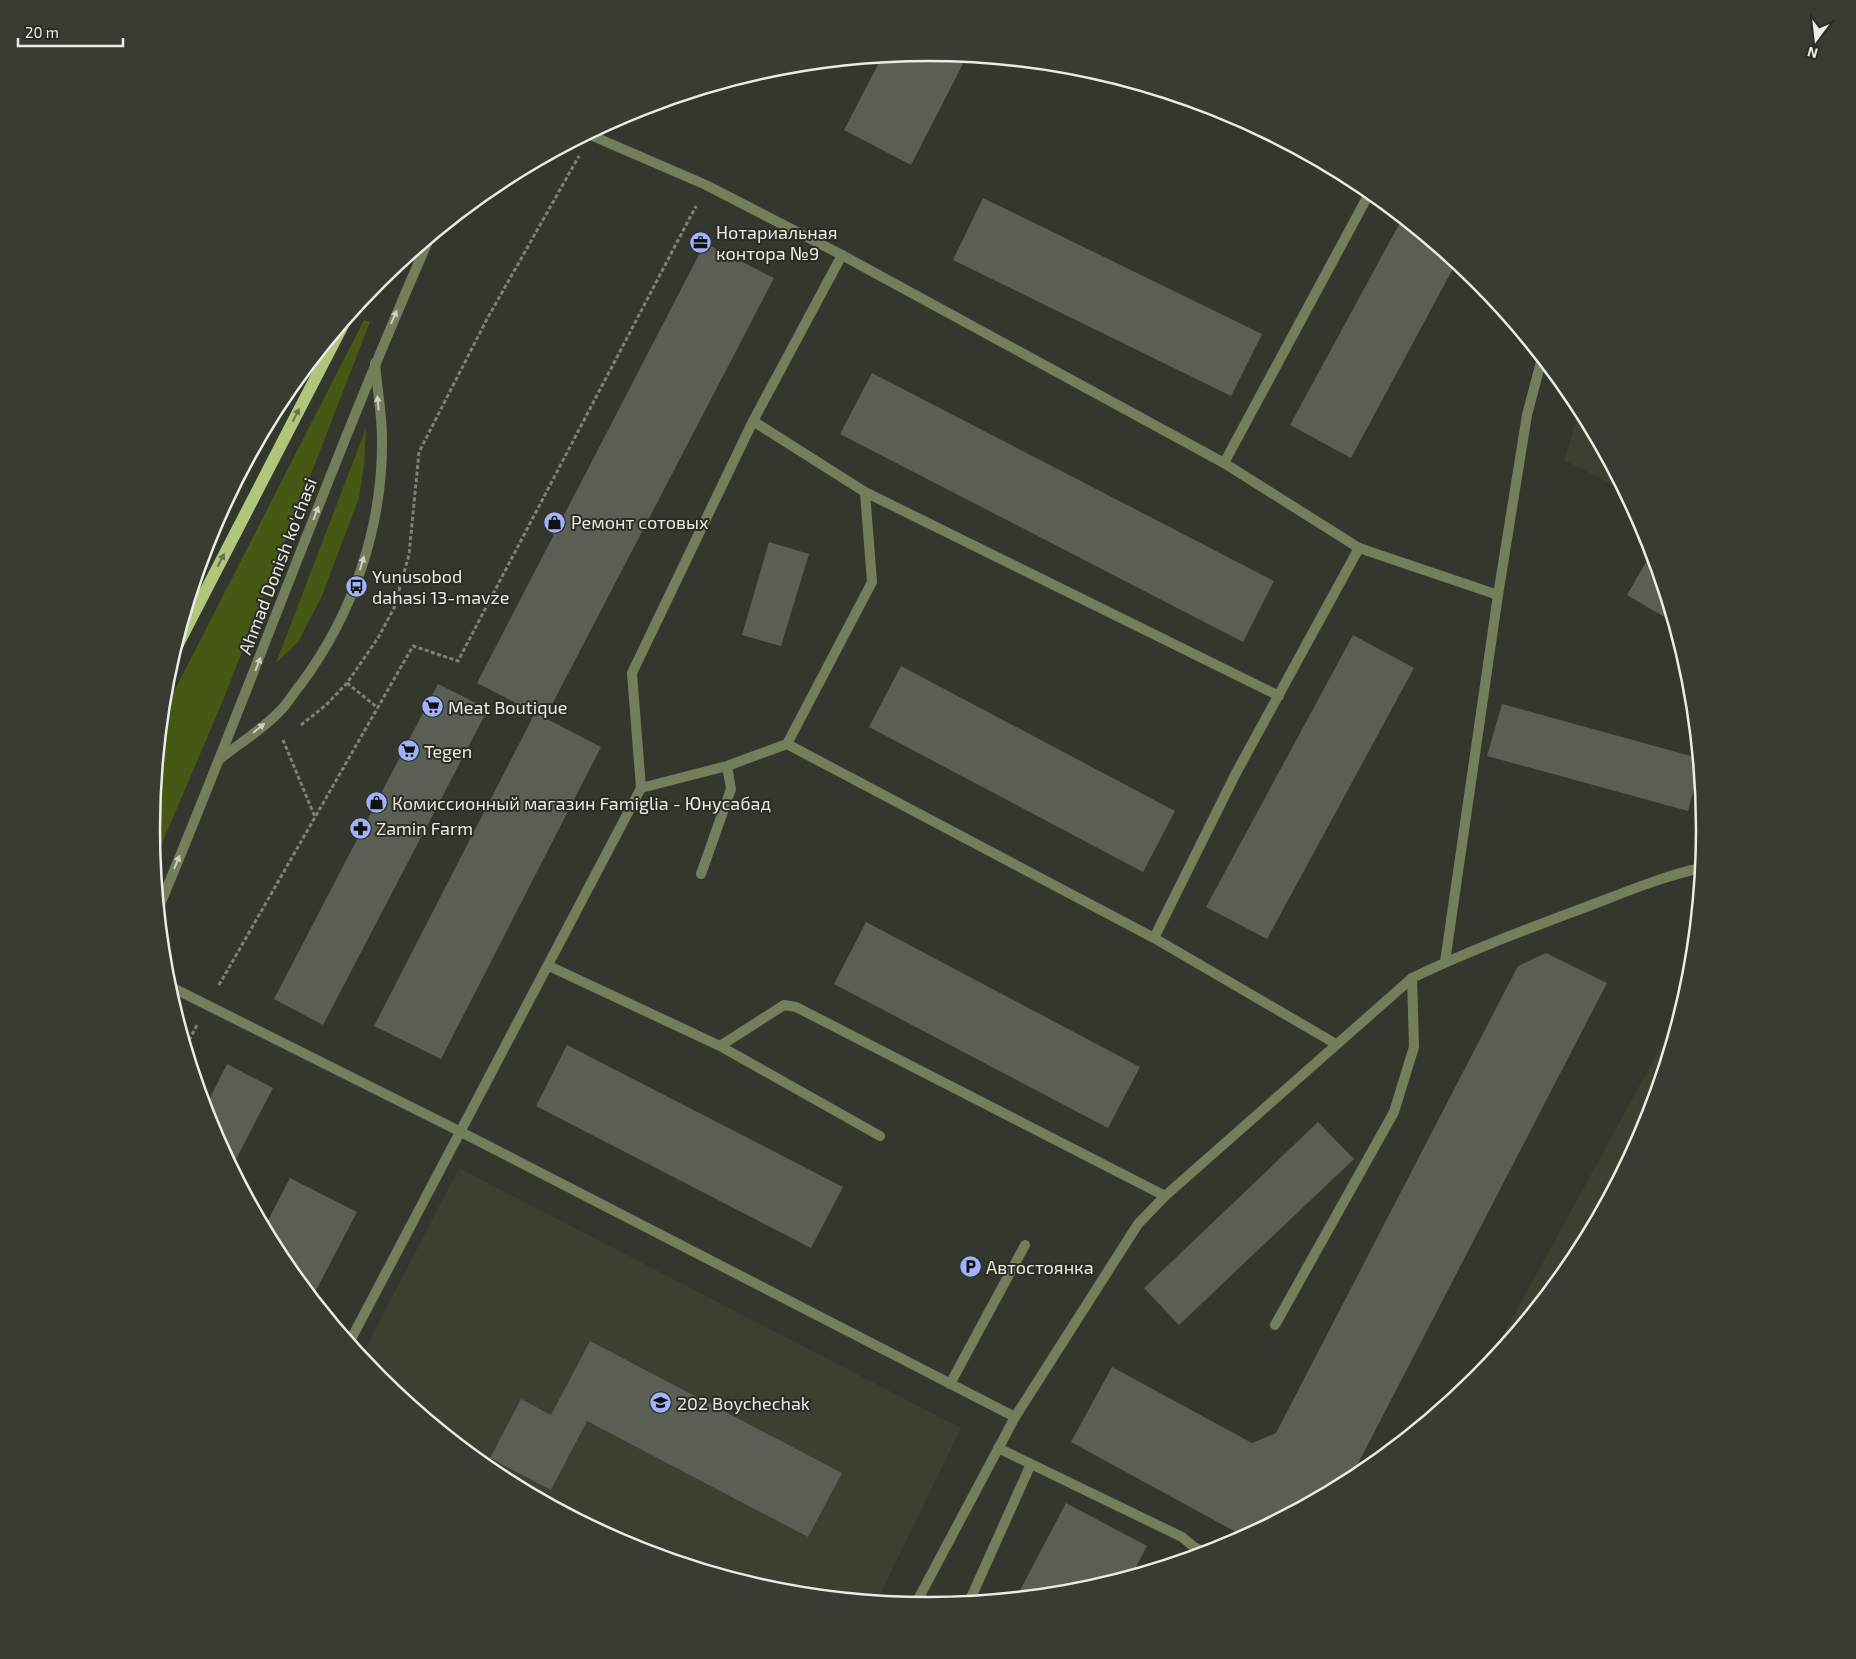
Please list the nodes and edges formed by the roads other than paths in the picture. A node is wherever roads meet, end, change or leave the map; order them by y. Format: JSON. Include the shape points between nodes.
{"nodes":[{"id":1,"x":595,"y":137,"type":"edge"},
{"id":2,"x":1366,"y":199,"type":"edge"},
{"id":3,"x":425,"y":249,"type":"edge"},
{"id":4,"x":842,"y":255,"type":"junction"},
{"id":5,"x":333,"y":345,"type":"edge"},
{"id":6,"x":375,"y":362,"type":"junction"},
{"id":7,"x":1540,"y":366,"type":"edge"},
{"id":8,"x":753,"y":421,"type":"junction"},
{"id":9,"x":1224,"y":463,"type":"junction"},
{"id":10,"x":865,"y":492,"type":"junction"},
{"id":11,"x":1359,"y":548,"type":"junction"},
{"id":12,"x":1498,"y":596,"type":"junction"},
{"id":13,"x":189,"y":621,"type":"edge"},
{"id":14,"x":1279,"y":696,"type":"junction"},
{"id":15,"x":787,"y":744,"type":"junction"},
{"id":16,"x":221,"y":758,"type":"junction"},
{"id":17,"x":726,"y":766,"type":"junction"},
{"id":18,"x":641,"y":788,"type":"junction"},
{"id":19,"x":1695,"y":870,"type":"edge"},
{"id":20,"x":700,"y":874,"type":"dead end"},
{"id":21,"x":163,"y":898,"type":"edge"},
{"id":22,"x":1154,"y":938,"type":"junction"},
{"id":23,"x":1445,"y":962,"type":"junction"},
{"id":24,"x":549,"y":966,"type":"junction"},
{"id":25,"x":1412,"y":978,"type":"junction"},
{"id":26,"x":177,"y":990,"type":"edge"},
{"id":27,"x":1336,"y":1044,"type":"junction"},
{"id":28,"x":720,"y":1046,"type":"junction"},
{"id":29,"x":459,"y":1131,"type":"junction"},
{"id":30,"x":880,"y":1136,"type":"dead end"},
{"id":31,"x":1165,"y":1196,"type":"junction"},
{"id":32,"x":1025,"y":1245,"type":"dead end"},
{"id":33,"x":1275,"y":1325,"type":"dead end"},
{"id":34,"x":352,"y":1338,"type":"edge"},
{"id":35,"x":950,"y":1384,"type":"junction"},
{"id":36,"x":1014,"y":1417,"type":"junction"},
{"id":37,"x":998,"y":1448,"type":"junction"},
{"id":38,"x":1031,"y":1464,"type":"junction"},
{"id":39,"x":1193,"y":1550,"type":"edge"},
{"id":40,"x":973,"y":1596,"type":"edge"},
{"id":41,"x":919,"y":1598,"type":"edge"}],
"edges":[{"from":1,"to":4,"type":"street","via":[[706,185]]},
{"from":2,"to":9,"type":"street"},
{"from":6,"to":3,"type":"street","name":"Ahmad Donish ko'chasi","one_way":true},
{"from":4,"to":8,"type":"street"},
{"from":4,"to":9,"type":"street"},
{"from":13,"to":5,"type":"main road","one_way":true},
{"from":16,"to":6,"type":"street","name":"Ahmad Donish ko'chasi","one_way":true},
{"from":16,"to":6,"type":"street","one_way":true,"via":[[280,711],[316,663],[339,625],[356,586],[380,486],[382,438]]},
{"from":7,"to":12,"type":"street","via":[[1527,415]]},
{"from":8,"to":10,"type":"street"},
{"from":8,"to":18,"type":"street","via":[[632,673]]},
{"from":9,"to":11,"type":"street"},
{"from":10,"to":14,"type":"street"},
{"from":10,"to":15,"type":"street","via":[[872,582]]},
{"from":11,"to":12,"type":"street"},
{"from":11,"to":14,"type":"street"},
{"from":12,"to":23,"type":"street"},
{"from":14,"to":22,"type":"street","via":[[1236,773]]},
{"from":15,"to":17,"type":"street"},
{"from":15,"to":22,"type":"street"},
{"from":21,"to":16,"type":"street","name":"Ahmad Donish ko'chasi","one_way":true},
{"from":17,"to":18,"type":"street"},
{"from":17,"to":20,"type":"street","via":[[731,789]]},
{"from":18,"to":24,"type":"street"},
{"from":19,"to":23,"type":"street","via":[[1660,879]]},
{"from":22,"to":27,"type":"street"},
{"from":23,"to":25,"type":"street"},
{"from":24,"to":28,"type":"street"},
{"from":24,"to":29,"type":"street"},
{"from":25,"to":27,"type":"street"},
{"from":25,"to":33,"type":"street","via":[[1414,1047],[1394,1112]]},
{"from":26,"to":29,"type":"street"},
{"from":27,"to":31,"type":"street"},
{"from":28,"to":30,"type":"street"},
{"from":28,"to":31,"type":"street","via":[[784,1005],[796,1007]]},
{"from":29,"to":34,"type":"street"},
{"from":29,"to":35,"type":"street"},
{"from":31,"to":36,"type":"street","via":[[1138,1224]]},
{"from":32,"to":35,"type":"street"},
{"from":35,"to":36,"type":"street"},
{"from":36,"to":37,"type":"street"},
{"from":37,"to":38,"type":"street"},
{"from":37,"to":41,"type":"street"},
{"from":38,"to":39,"type":"street","via":[[1182,1537]]},
{"from":38,"to":40,"type":"street"}]}
